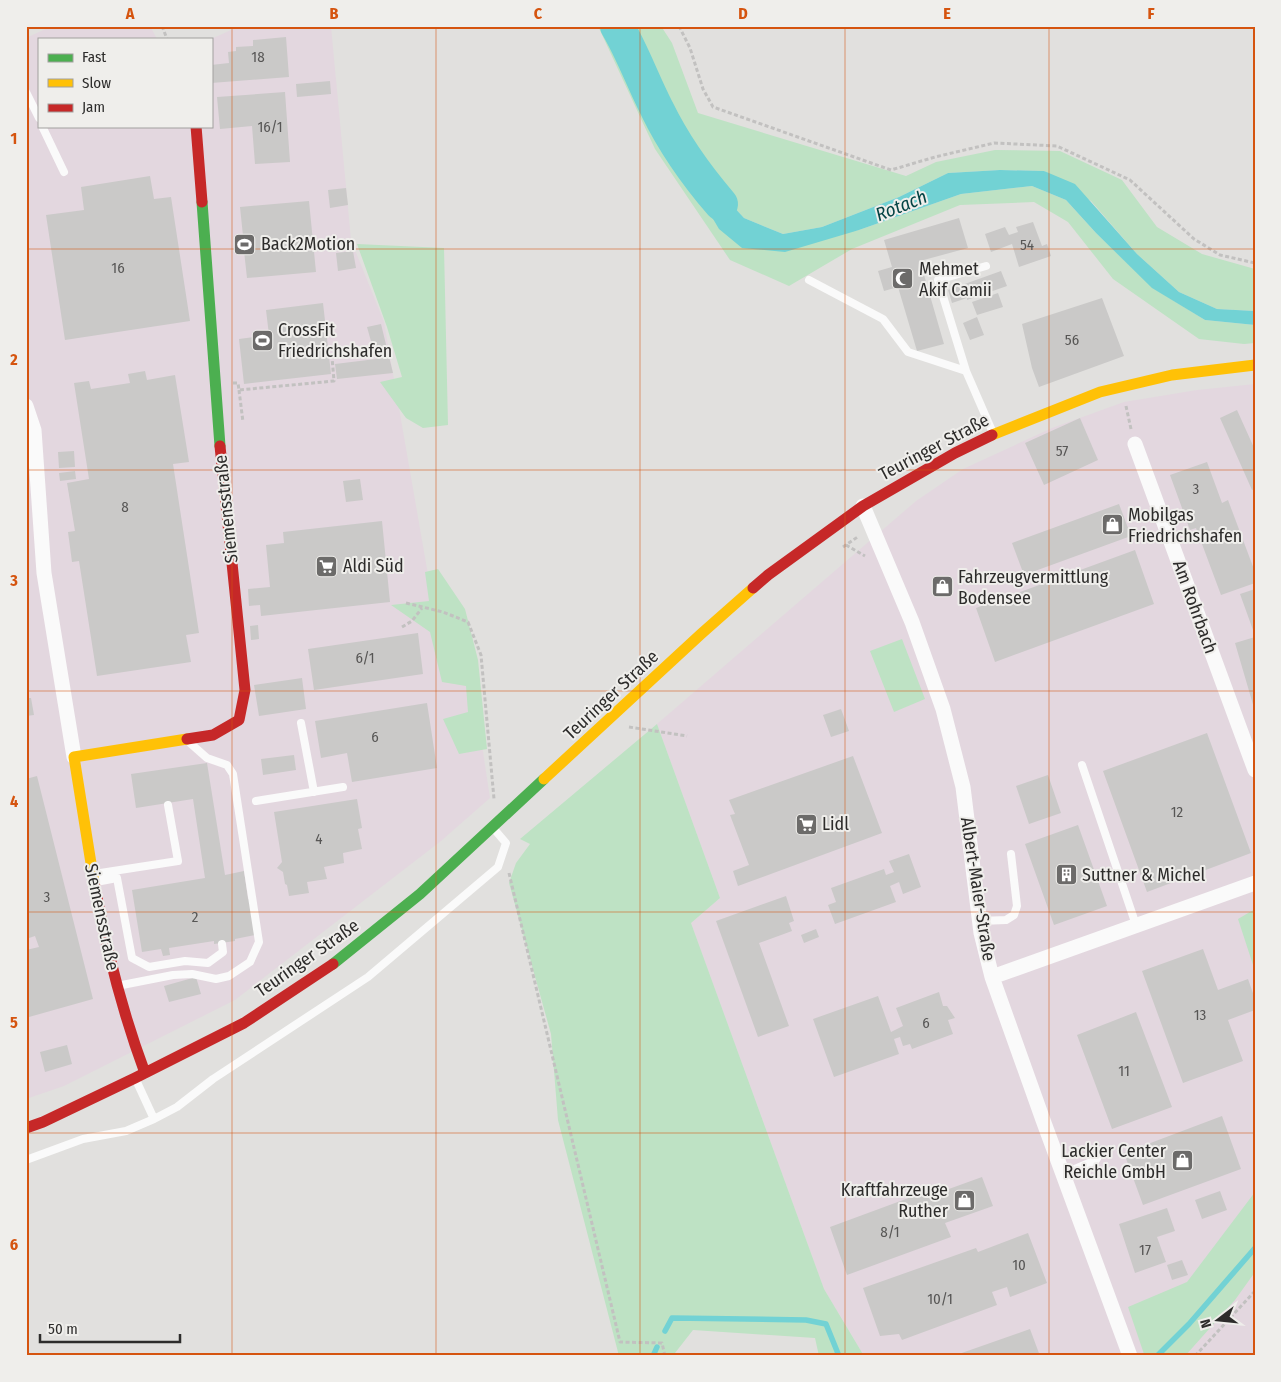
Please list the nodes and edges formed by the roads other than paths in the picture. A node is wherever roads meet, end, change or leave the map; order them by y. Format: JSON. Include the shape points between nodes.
{"nodes":[{"id":1,"x":26,"y":92,"type":"edge"},
{"id":2,"x":38,"y":116,"type":"edge"},
{"id":3,"x":43,"y":128,"type":"edge"},
{"id":4,"x":196,"y":128,"type":"edge"},
{"id":5,"x":64,"y":172,"type":"dead end"},
{"id":6,"x":986,"y":266,"type":"dead end"},
{"id":7,"x":810,"y":280,"type":"dead end"},
{"id":8,"x":1255,"y":365,"type":"edge"},
{"id":9,"x":966,"y":371,"type":"junction"},
{"id":10,"x":26,"y":406,"type":"edge"},
{"id":11,"x":994,"y":434,"type":"junction"},
{"id":12,"x":1135,"y":444,"type":"road end"},
{"id":13,"x":864,"y":506,"type":"junction"},
{"id":14,"x":301,"y":724,"type":"dead end"},
{"id":15,"x":186,"y":739,"type":"junction"},
{"id":16,"x":74,"y":757,"type":"junction"},
{"id":17,"x":1082,"y":765,"type":"dead end"},
{"id":18,"x":1255,"y":770,"type":"edge"},
{"id":19,"x":343,"y":787,"type":"dead end"},
{"id":20,"x":314,"y":792,"type":"junction"},
{"id":21,"x":256,"y":800,"type":"dead end"},
{"id":22,"x":168,"y":805,"type":"dead end"},
{"id":23,"x":493,"y":827,"type":"junction"},
{"id":24,"x":1012,"y":854,"type":"dead end"},
{"id":25,"x":93,"y":878,"type":"junction"},
{"id":26,"x":1255,"y":883,"type":"edge"},
{"id":27,"x":980,"y":921,"type":"junction"},
{"id":28,"x":1136,"y":925,"type":"junction"},
{"id":29,"x":222,"y":944,"type":"dead end"},
{"id":30,"x":992,"y":977,"type":"junction"},
{"id":31,"x":117,"y":986,"type":"junction"},
{"id":32,"x":140,"y":1075,"type":"junction"},
{"id":33,"x":154,"y":1119,"type":"junction"},
{"id":34,"x":26,"y":1128,"type":"edge"},
{"id":35,"x":1102,"y":1150,"type":"dead end"},
{"id":36,"x":26,"y":1160,"type":"edge"},
{"id":37,"x":1063,"y":1174,"type":"junction"},
{"id":38,"x":1130,"y":1356,"type":"edge"}],
"edges":[{"from":1,"to":2,"type":"lane"},
{"from":3,"to":5,"type":"lane"},
{"from":4,"to":15,"type":"street","name":"Siemensstraße","via":[[218,428],[245,690],[239,720],[213,735]]},
{"from":6,"to":9,"type":"lane","via":[[938,280]]},
{"from":7,"to":9,"type":"lane","via":[[882,319],[908,352]]},
{"from":8,"to":11,"type":"street","name":"Teuringer Straße","via":[[1172,375],[1100,392]]},
{"from":9,"to":11,"type":"lane"},
{"from":10,"to":16,"type":"street","name":"Siemensstraße","via":[[34,430],[44,573]]},
{"from":11,"to":13,"type":"street","name":"Teuringer Straße"},
{"from":12,"to":18,"type":"street","name":"Am Rohrbach"},
{"from":13,"to":23,"type":"street","name":"Teuringer Straße","via":[[768,575]]},
{"from":13,"to":27,"type":"street","name":"Albert-Maier-Straße","via":[[944,709],[963,787]]},
{"from":14,"to":20,"type":"lane"},
{"from":15,"to":16,"type":"street","name":"Siemensstraße"},
{"from":15,"to":31,"type":"lane","via":[[207,758],[227,765],[233,774],[259,942],[250,962],[230,976],[216,979],[192,974],[173,975]]},
{"from":16,"to":25,"type":"street","name":"Siemensstraße"},
{"from":17,"to":28,"type":"lane"},
{"from":19,"to":20,"type":"lane"},
{"from":20,"to":21,"type":"lane"},
{"from":22,"to":25,"type":"lane","via":[[178,861]]},
{"from":23,"to":32,"type":"street","name":"Teuringer Straße","via":[[420,894],[339,960],[244,1023]]},
{"from":23,"to":33,"type":"lane","via":[[506,843],[498,867],[368,977],[213,1079],[177,1107]]},
{"from":24,"to":27,"type":"lane","via":[[1017,906],[1014,915],[1006,920]]},
{"from":25,"to":29,"type":"lane","via":[[117,878],[132,958],[149,967],[185,961],[208,963],[223,952]]},
{"from":25,"to":31,"type":"street","name":"Siemensstraße"},
{"from":26,"to":28,"type":"street"},
{"from":27,"to":30,"type":"street","name":"Albert-Maier-Straße"},
{"from":28,"to":30,"type":"street"},
{"from":30,"to":37,"type":"street","name":"Albert-Maier-Straße"},
{"from":31,"to":32,"type":"street","name":"Siemensstraße"},
{"from":32,"to":33,"type":"lane"},
{"from":32,"to":34,"type":"street","name":"Teuringer Straße"},
{"from":33,"to":36,"type":"lane","via":[[126,1131],[83,1139]]},
{"from":35,"to":37,"type":"lane","via":[[1096,1160]]},
{"from":37,"to":38,"type":"street","name":"Albert-Maier-Straße"}]}
